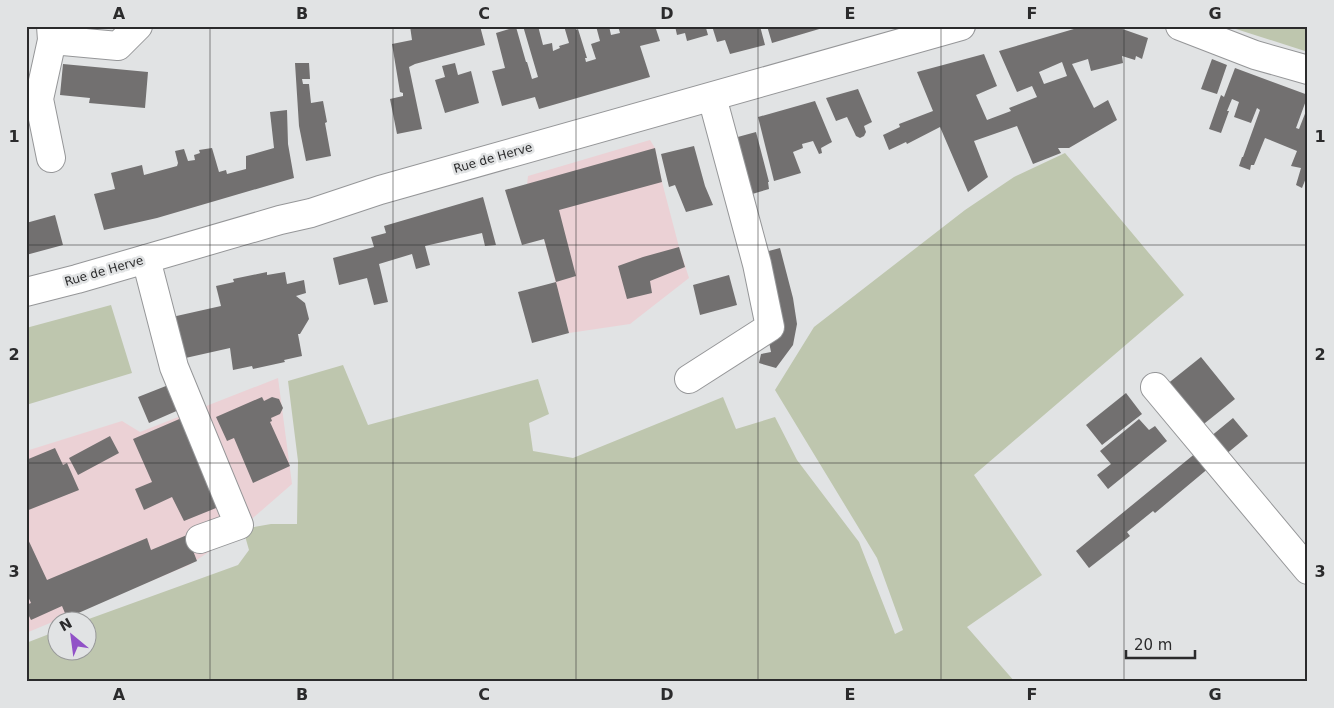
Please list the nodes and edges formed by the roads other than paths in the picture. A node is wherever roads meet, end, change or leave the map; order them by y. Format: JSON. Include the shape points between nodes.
{"nodes":[{"id":1,"x":138,"y":26,"type":"edge"},
{"id":2,"x":961,"y":26,"type":"edge"},
{"id":3,"x":1180,"y":26,"type":"edge"},
{"id":4,"x":52,"y":33,"type":"edge"},
{"id":5,"x":1308,"y":70,"type":"edge"},
{"id":6,"x":712,"y":97,"type":"junction"},
{"id":7,"x":50,"y":158,"type":"dead end"},
{"id":8,"x":146,"y":259,"type":"junction"},
{"id":9,"x":26,"y":292,"type":"edge"},
{"id":10,"x":689,"y":379,"type":"dead end"},
{"id":11,"x":1155,"y":387,"type":"dead end"},
{"id":12,"x":200,"y":539,"type":"dead end"},
{"id":13,"x":1308,"y":570,"type":"edge"}],
"edges":[{"from":1,"to":4,"type":"main road","via":[[118,46]]},
{"from":2,"to":6,"type":"main road","name":"Rue de Herve"},
{"from":3,"to":5,"type":"main road","via":[[1255,55]]},
{"from":4,"to":7,"type":"main road","via":[[39,99]]},
{"from":6,"to":8,"type":"main road","name":"Rue de Herve"},
{"from":6,"to":10,"type":"main road","via":[[758,264],[770,327]]},
{"from":8,"to":9,"type":"main road","name":"Rue de Herve"},
{"from":8,"to":12,"type":"main road","via":[[174,368],[239,525]]},
{"from":11,"to":13,"type":"main road"}]}
